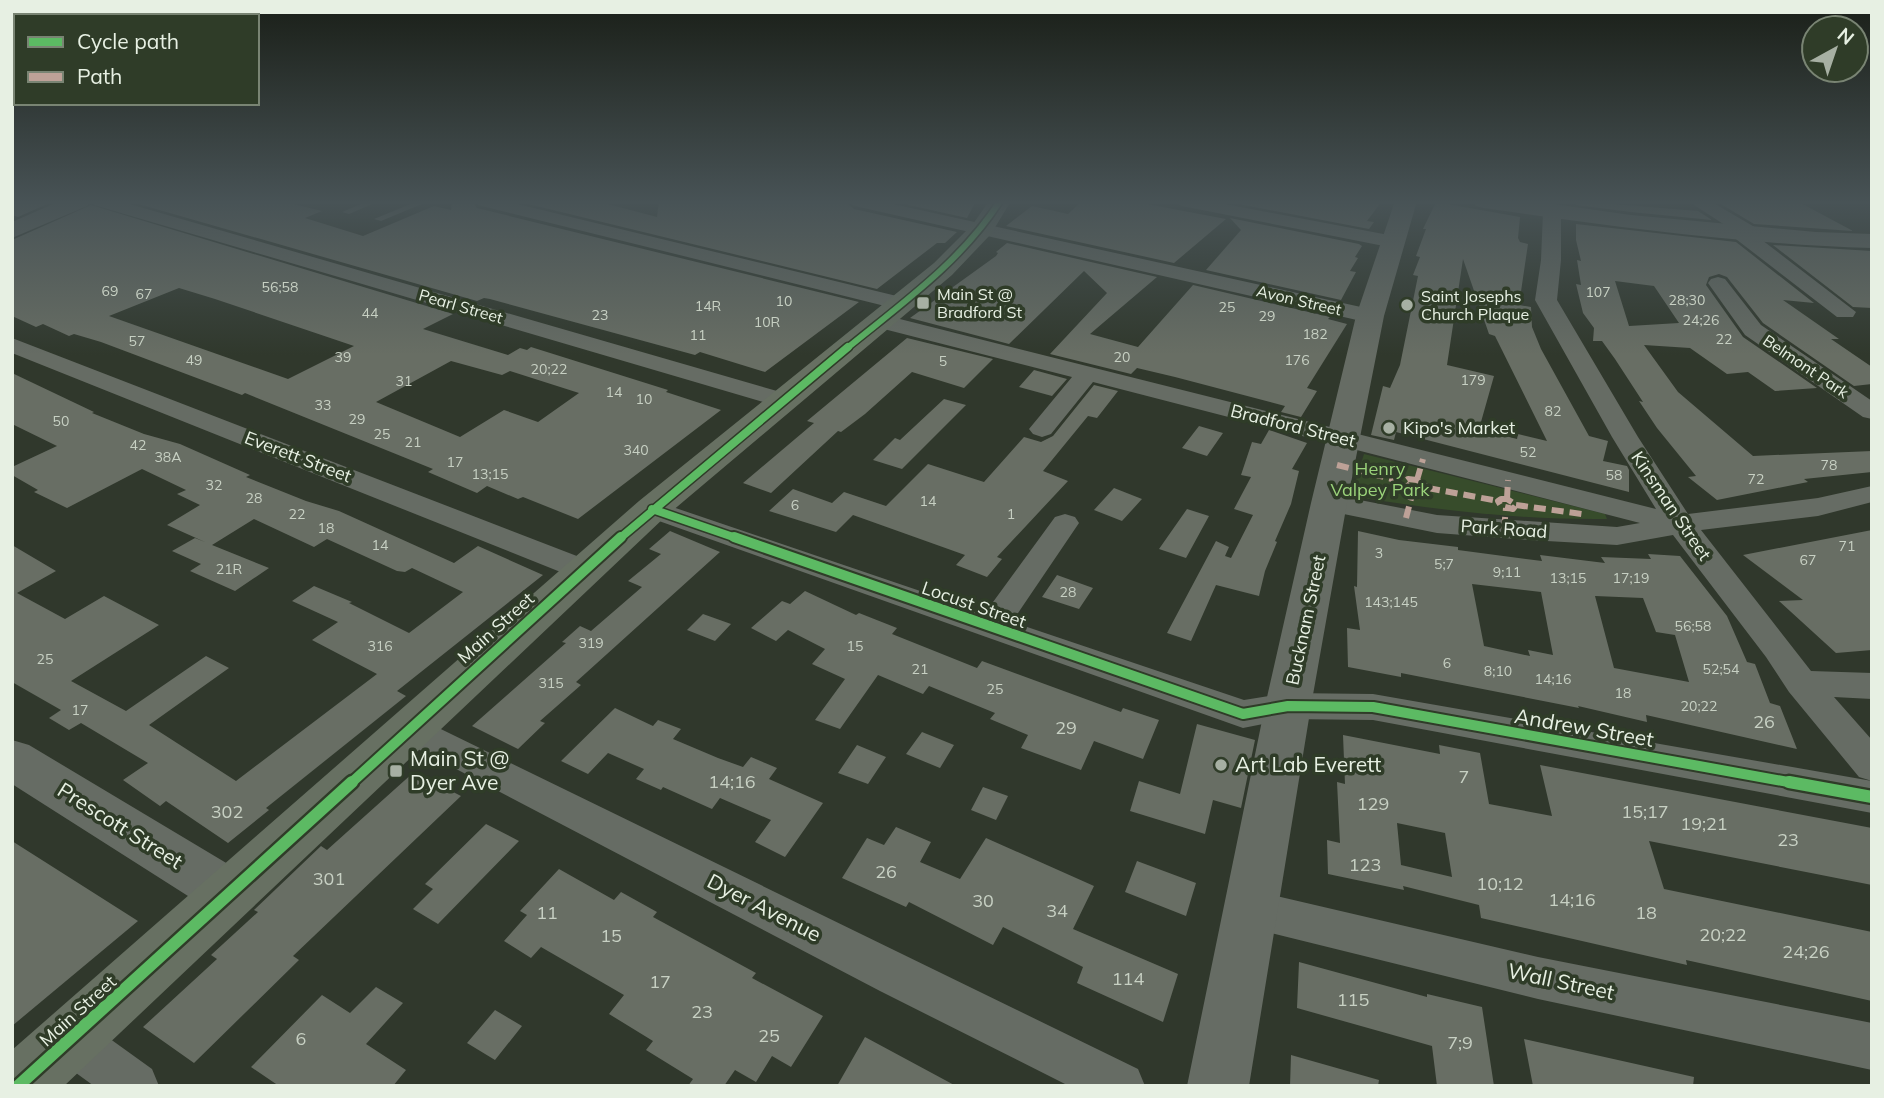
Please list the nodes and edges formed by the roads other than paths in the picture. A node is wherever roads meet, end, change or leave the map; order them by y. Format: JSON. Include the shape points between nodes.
{"nodes":[{"id":1,"x":276,"y":252,"type":"edge"},
{"id":2,"x":671,"y":252,"type":"edge"},
{"id":3,"x":961,"y":252,"type":"edge"},
{"id":4,"x":1131,"y":252,"type":"edge"},
{"id":5,"x":1391,"y":252,"type":"edge"},
{"id":6,"x":1551,"y":252,"type":"edge"},
{"id":7,"x":1769,"y":252,"type":"edge"},
{"id":8,"x":1718,"y":283,"type":"dead end"},
{"id":9,"x":890,"y":312,"type":"junction"},
{"id":10,"x":1845,"y":312,"type":"dead end"},
{"id":11,"x":1370,"y":316,"type":"junction"},
{"id":12,"x":12,"y":345,"type":"edge"},
{"id":13,"x":1087,"y":374,"type":"junction"},
{"id":14,"x":782,"y":400,"type":"junction"},
{"id":15,"x":1872,"y":412,"type":"edge"},
{"id":16,"x":1042,"y":429,"type":"dead end"},
{"id":17,"x":1343,"y":438,"type":"junction"},
{"id":18,"x":1872,"y":495,"type":"edge"},
{"id":19,"x":1329,"y":503,"type":"junction"},
{"id":20,"x":652,"y":509,"type":"junction"},
{"id":21,"x":1065,"y":523,"type":"dead end"},
{"id":22,"x":1680,"y":524,"type":"junction"},
{"id":23,"x":584,"y":570,"type":"junction"},
{"id":24,"x":990,"y":628,"type":"junction"},
{"id":25,"x":1801,"y":683,"type":"junction"},
{"id":26,"x":1872,"y":686,"type":"edge"},
{"id":27,"x":1288,"y":706,"type":"junction"},
{"id":28,"x":410,"y":728,"type":"junction"},
{"id":29,"x":12,"y":759,"type":"edge"},
{"id":30,"x":1872,"y":766,"type":"edge"},
{"id":31,"x":1872,"y":797,"type":"edge"},
{"id":32,"x":229,"y":893,"type":"junction"},
{"id":33,"x":1251,"y":909,"type":"junction"},
{"id":34,"x":71,"y":1040,"type":"junction"},
{"id":35,"x":1872,"y":1047,"type":"edge"},
{"id":36,"x":18,"y":1086,"type":"edge"},
{"id":37,"x":135,"y":1086,"type":"edge"},
{"id":38,"x":1121,"y":1086,"type":"edge"},
{"id":39,"x":1218,"y":1086,"type":"edge"}],
"edges":[{"from":1,"to":14,"type":"street","name":"Pearl Street"},
{"from":2,"to":9,"type":"street","name":"Bradford Street"},
{"from":3,"to":9,"type":"main road","name":"Main Street"},
{"from":4,"to":11,"type":"street","name":"Avon Street"},
{"from":5,"to":11,"type":"street","name":"Bucknam Street"},
{"from":6,"to":22,"type":"street","name":"Kinsman Street","via":[[1546,300]]},
{"from":7,"to":10,"type":"street"},
{"from":8,"to":15,"type":"street","name":"Belmont Park","via":[[1753,330]]},
{"from":9,"to":13,"type":"street","name":"Bradford Street"},
{"from":9,"to":14,"type":"main road","name":"Main Street"},
{"from":11,"to":17,"type":"street","name":"Bucknam Street"},
{"from":12,"to":23,"type":"street","name":"Everett Street"},
{"from":13,"to":16,"type":"street"},
{"from":13,"to":17,"type":"street","name":"Bradford Street"},
{"from":14,"to":20,"type":"main road","name":"Main Street"},
{"from":17,"to":19,"type":"street","name":"Bucknam Street"},
{"from":17,"to":22,"type":"street","name":"Bradford Street"},
{"from":18,"to":22,"type":"street","name":"Bradford Street","via":[[1818,507]]},
{"from":19,"to":22,"type":"street","name":"Park Road","via":[[1437,524],[1529,531],[1617,536]]},
{"from":19,"to":27,"type":"street","name":"Bucknam Street"},
{"from":20,"to":23,"type":"main road","name":"Main Street"},
{"from":20,"to":24,"type":"street","name":"Locust Street"},
{"from":21,"to":24,"type":"street"},
{"from":22,"to":25,"type":"street","name":"Kinsman Street"},
{"from":23,"to":28,"type":"main road","name":"Main Street"},
{"from":24,"to":27,"type":"street","name":"Locust Street","via":[[1243,714]]},
{"from":25,"to":26,"type":"street"},
{"from":25,"to":30,"type":"street","name":"Kinsman Street"},
{"from":27,"to":31,"type":"street","name":"Andrew Street","via":[[1373,708]]},
{"from":27,"to":33,"type":"street","name":"Bucknam Street"},
{"from":28,"to":32,"type":"main road","name":"Main Street"},
{"from":28,"to":38,"type":"street","name":"Dyer Avenue"},
{"from":29,"to":32,"type":"street","name":"Prescott Street"},
{"from":32,"to":34,"type":"main road","name":"Main Street"},
{"from":33,"to":35,"type":"street","name":"Wall Street","via":[[1538,978]]},
{"from":33,"to":39,"type":"street","name":"Bucknam Street"},
{"from":34,"to":36,"type":"main road","name":"Main Street"},
{"from":34,"to":37,"type":"street"}]}
